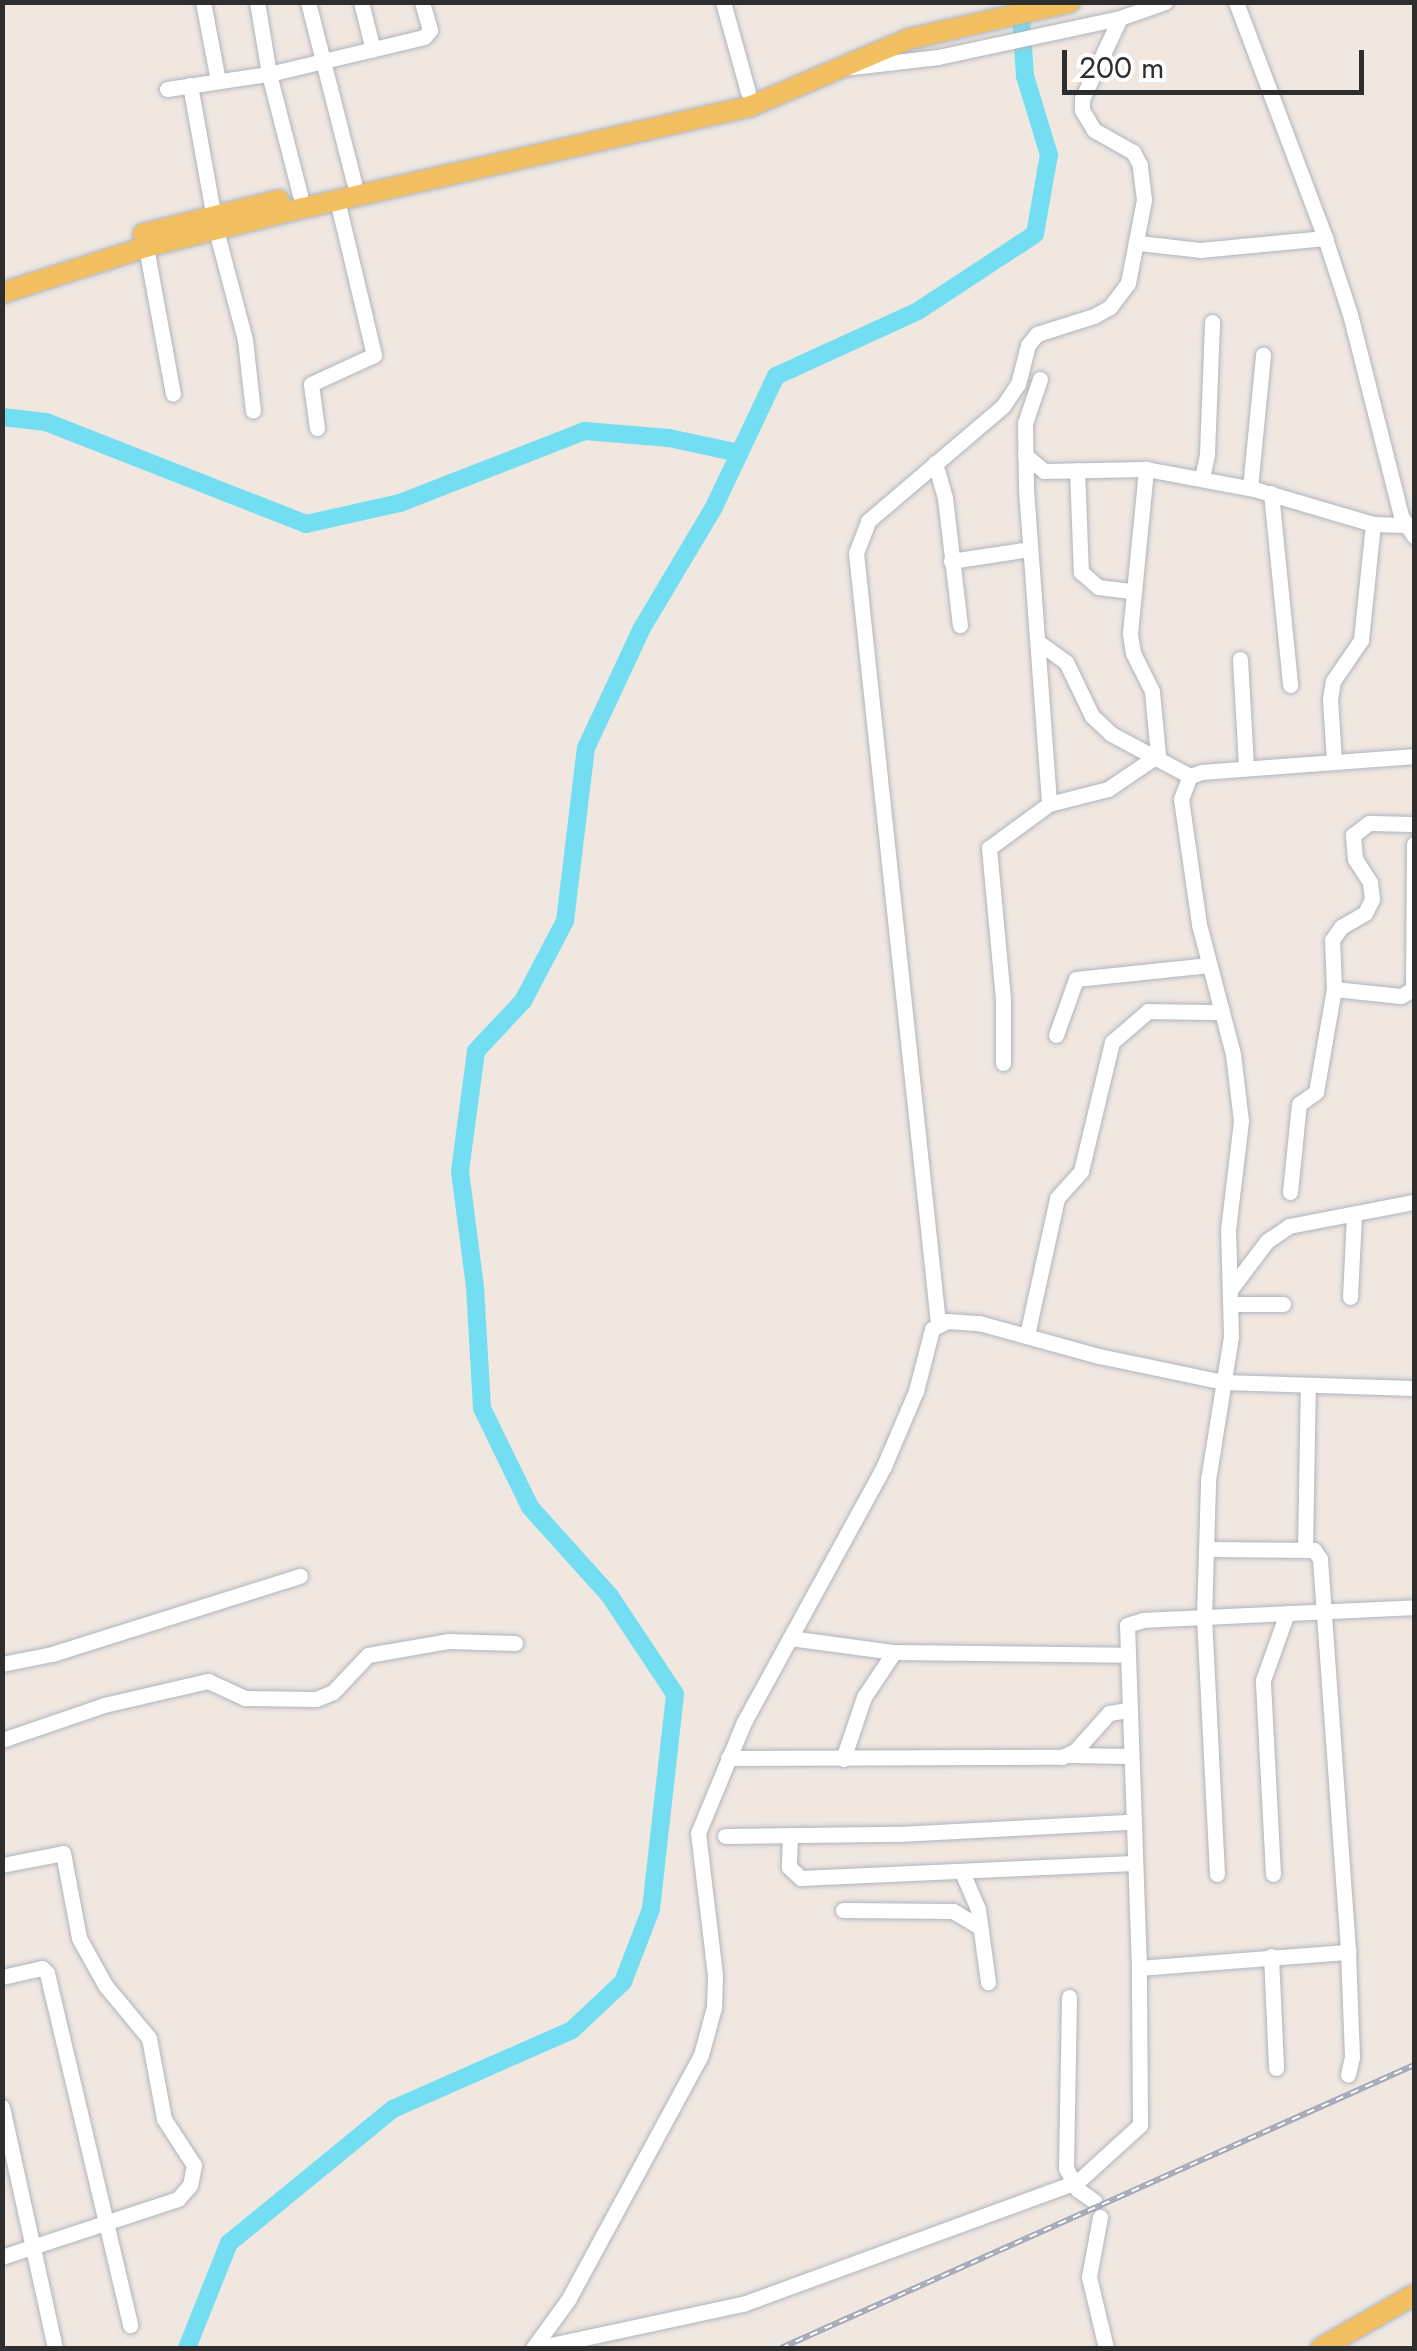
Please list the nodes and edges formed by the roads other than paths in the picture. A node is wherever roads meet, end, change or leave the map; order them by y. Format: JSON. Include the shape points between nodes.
{"nodes":[{"id":1,"x":204,"y":2,"type":"edge"},
{"id":2,"x":256,"y":2,"type":"edge"},
{"id":3,"x":308,"y":2,"type":"edge"},
{"id":4,"x":362,"y":2,"type":"edge"},
{"id":5,"x":422,"y":2,"type":"edge"},
{"id":6,"x":723,"y":2,"type":"edge"},
{"id":7,"x":1070,"y":2,"type":"edge"},
{"id":8,"x":1165,"y":2,"type":"edge"},
{"id":9,"x":1236,"y":2,"type":"edge"},
{"id":10,"x":1120,"y":18,"type":"junction"},
{"id":11,"x":373,"y":50,"type":"junction"},
{"id":12,"x":322,"y":62,"type":"junction"},
{"id":13,"x":838,"y":68,"type":"junction"},
{"id":14,"x":268,"y":74,"type":"junction"},
{"id":15,"x":218,"y":80,"type":"junction"},
{"id":16,"x":190,"y":85,"type":"junction"},
{"id":17,"x":789,"y":88,"type":"junction"},
{"id":18,"x":168,"y":89,"type":"dead end"},
{"id":19,"x":748,"y":92,"type":"junction"},
{"id":20,"x":354,"y":182,"type":"junction"},
{"id":21,"x":300,"y":195,"type":"junction"},
{"id":22,"x":337,"y":200,"type":"junction"},
{"id":23,"x":215,"y":223,"type":"junction"},
{"id":24,"x":1325,"y":238,"type":"junction"},
{"id":25,"x":1139,"y":243,"type":"junction"},
{"id":26,"x":146,"y":247,"type":"junction"},
{"id":27,"x":2,"y":278,"type":"edge"},
{"id":28,"x":2,"y":292,"type":"edge"},
{"id":29,"x":1212,"y":322,"type":"dead end"},
{"id":30,"x":1264,"y":355,"type":"dead end"},
{"id":31,"x":1040,"y":379,"type":"dead end"},
{"id":32,"x":173,"y":394,"type":"dead end"},
{"id":33,"x":1006,"y":402,"type":"junction"},
{"id":34,"x":253,"y":411,"type":"dead end"},
{"id":35,"x":1025,"y":427,"type":"junction"},
{"id":36,"x":317,"y":428,"type":"dead end"},
{"id":37,"x":1025,"y":455,"type":"junction"},
{"id":38,"x":936,"y":463,"type":"junction"},
{"id":39,"x":1146,"y":469,"type":"junction"},
{"id":40,"x":1077,"y":470,"type":"junction"},
{"id":41,"x":1202,"y":478,"type":"junction"},
{"id":42,"x":1250,"y":488,"type":"junction"},
{"id":43,"x":1271,"y":493,"type":"junction"},
{"id":44,"x":1374,"y":524,"type":"junction"},
{"id":45,"x":1410,"y":530,"type":"edge"},
{"id":46,"x":1029,"y":548,"type":"junction"},
{"id":47,"x":951,"y":561,"type":"junction"},
{"id":48,"x":1133,"y":590,"type":"junction"},
{"id":49,"x":960,"y":626,"type":"dead end"},
{"id":50,"x":1041,"y":644,"type":"junction"},
{"id":51,"x":1240,"y":660,"type":"dead end"},
{"id":52,"x":1290,"y":685,"type":"dead end"},
{"id":53,"x":1158,"y":755,"type":"junction"},
{"id":54,"x":1414,"y":756,"type":"edge"},
{"id":55,"x":1334,"y":761,"type":"junction"},
{"id":56,"x":1246,"y":768,"type":"junction"},
{"id":57,"x":1190,"y":776,"type":"junction"},
{"id":58,"x":1049,"y":804,"type":"junction"},
{"id":59,"x":1414,"y":824,"type":"edge"},
{"id":60,"x":1414,"y":844,"type":"edge"},
{"id":61,"x":1209,"y":965,"type":"junction"},
{"id":62,"x":1334,"y":989,"type":"junction"},
{"id":63,"x":1222,"y":1012,"type":"junction"},
{"id":64,"x":1056,"y":1034,"type":"dead end"},
{"id":65,"x":1003,"y":1063,"type":"dead end"},
{"id":66,"x":1290,"y":1192,"type":"dead end"},
{"id":67,"x":1414,"y":1202,"type":"edge"},
{"id":68,"x":1354,"y":1215,"type":"junction"},
{"id":69,"x":1231,"y":1297,"type":"junction"},
{"id":70,"x":1350,"y":1297,"type":"dead end"},
{"id":71,"x":1283,"y":1304,"type":"dead end"},
{"id":72,"x":938,"y":1324,"type":"junction"},
{"id":73,"x":1027,"y":1335,"type":"junction"},
{"id":74,"x":1223,"y":1382,"type":"junction"},
{"id":75,"x":1308,"y":1386,"type":"junction"},
{"id":76,"x":1414,"y":1388,"type":"edge"},
{"id":77,"x":1206,"y":1548,"type":"junction"},
{"id":78,"x":1305,"y":1550,"type":"junction"},
{"id":79,"x":300,"y":1576,"type":"dead end"},
{"id":80,"x":1414,"y":1608,"type":"edge"},
{"id":81,"x":1324,"y":1611,"type":"junction"},
{"id":82,"x":1287,"y":1614,"type":"junction"},
{"id":83,"x":1204,"y":1618,"type":"junction"},
{"id":84,"x":790,"y":1638,"type":"junction"},
{"id":85,"x":515,"y":1643,"type":"dead end"},
{"id":86,"x":894,"y":1652,"type":"junction"},
{"id":87,"x":1126,"y":1655,"type":"junction"},
{"id":88,"x":2,"y":1664,"type":"edge"},
{"id":89,"x":1128,"y":1710,"type":"junction"},
{"id":90,"x":2,"y":1740,"type":"edge"},
{"id":91,"x":1070,"y":1755,"type":"junction"},
{"id":92,"x":1129,"y":1756,"type":"junction"},
{"id":93,"x":728,"y":1758,"type":"junction"},
{"id":94,"x":844,"y":1759,"type":"junction"},
{"id":95,"x":1131,"y":1822,"type":"junction"},
{"id":96,"x":725,"y":1836,"type":"dead end"},
{"id":97,"x":790,"y":1836,"type":"junction"},
{"id":98,"x":1133,"y":1862,"type":"junction"},
{"id":99,"x":2,"y":1866,"type":"edge"},
{"id":100,"x":962,"y":1872,"type":"junction"},
{"id":101,"x":1217,"y":1874,"type":"dead end"},
{"id":102,"x":1273,"y":1874,"type":"dead end"},
{"id":103,"x":844,"y":1910,"type":"dead end"},
{"id":104,"x":980,"y":1927,"type":"junction"},
{"id":105,"x":1348,"y":1952,"type":"junction"},
{"id":106,"x":1272,"y":1956,"type":"junction"},
{"id":107,"x":1139,"y":1968,"type":"junction"},
{"id":108,"x":2,"y":1977,"type":"edge"},
{"id":109,"x":988,"y":1982,"type":"dead end"},
{"id":110,"x":1069,"y":1996,"type":"dead end"},
{"id":111,"x":1276,"y":2068,"type":"dead end"},
{"id":112,"x":1348,"y":2075,"type":"dead end"},
{"id":113,"x":2,"y":2107,"type":"edge"},
{"id":114,"x":1073,"y":2184,"type":"junction"},
{"id":115,"x":1094,"y":2201,"type":"dead end"},
{"id":116,"x":1100,"y":2218,"type":"dead end"},
{"id":117,"x":109,"y":2221,"type":"junction"},
{"id":118,"x":36,"y":2247,"type":"junction"},
{"id":119,"x":2,"y":2257,"type":"edge"},
{"id":120,"x":1414,"y":2295,"type":"edge"},
{"id":121,"x":130,"y":2325,"type":"dead end"},
{"id":122,"x":55,"y":2348,"type":"edge"},
{"id":123,"x":535,"y":2348,"type":"edge"},
{"id":124,"x":1106,"y":2348,"type":"edge"},
{"id":125,"x":1321,"y":2348,"type":"edge"}],
"edges":[{"from":1,"to":15,"type":"street"},
{"from":2,"to":14,"type":"street"},
{"from":3,"to":12,"type":"street"},
{"from":4,"to":11,"type":"street"},
{"from":5,"to":11,"type":"street","via":[[428,35]]},
{"from":6,"to":19,"type":"street"},
{"from":7,"to":13,"type":"main road","via":[[932,33]]},
{"from":8,"to":10,"type":"street"},
{"from":9,"to":24,"type":"street"},
{"from":10,"to":13,"type":"street","via":[[938,57]]},
{"from":10,"to":25,"type":"street","via":[[1082,110],[1094,130],[1134,152],[1140,165]]},
{"from":11,"to":12,"type":"street"},
{"from":12,"to":14,"type":"street"},
{"from":12,"to":20,"type":"street"},
{"from":13,"to":17,"type":"main road"},
{"from":14,"to":15,"type":"street"},
{"from":14,"to":21,"type":"street"},
{"from":15,"to":16,"type":"street"},
{"from":16,"to":18,"type":"street"},
{"from":16,"to":23,"type":"street"},
{"from":17,"to":19,"type":"main road"},
{"from":17,"to":22,"type":"main road","via":[[750,106]]},
{"from":19,"to":20,"type":"main road"},
{"from":20,"to":21,"type":"main road"},
{"from":21,"to":23,"type":"main road"},
{"from":22,"to":23,"type":"main road"},
{"from":22,"to":36,"type":"street","via":[[374,355],[311,384]]},
{"from":23,"to":26,"type":"main road"},
{"from":23,"to":27,"type":"main road"},
{"from":23,"to":34,"type":"street","via":[[242,323]]},
{"from":24,"to":25,"type":"street","via":[[1200,250]]},
{"from":24,"to":45,"type":"street"},
{"from":25,"to":33,"type":"street","via":[[1128,283],[1110,306],[1038,334],[1028,345]]},
{"from":26,"to":28,"type":"main road"},
{"from":26,"to":32,"type":"street"},
{"from":29,"to":41,"type":"street"},
{"from":30,"to":42,"type":"street"},
{"from":31,"to":35,"type":"street"},
{"from":33,"to":35,"type":"street"},
{"from":33,"to":38,"type":"street"},
{"from":35,"to":37,"type":"street"},
{"from":37,"to":40,"type":"street","via":[[1044,471]]},
{"from":37,"to":46,"type":"street"},
{"from":38,"to":47,"type":"street"},
{"from":38,"to":72,"type":"street","via":[[868,521],[856,553]]},
{"from":39,"to":40,"type":"street"},
{"from":39,"to":41,"type":"street"},
{"from":39,"to":48,"type":"street"},
{"from":40,"to":48,"type":"street","via":[[1081,572],[1098,587]]},
{"from":41,"to":42,"type":"street"},
{"from":42,"to":43,"type":"street"},
{"from":43,"to":44,"type":"street"},
{"from":43,"to":52,"type":"street"},
{"from":44,"to":45,"type":"street"},
{"from":44,"to":55,"type":"street","via":[[1361,640],[1333,681]]},
{"from":46,"to":47,"type":"street"},
{"from":46,"to":50,"type":"street"},
{"from":47,"to":49,"type":"street"},
{"from":48,"to":53,"type":"street","via":[[1133,653],[1152,691]]},
{"from":50,"to":53,"type":"street","via":[[1066,662],[1092,716],[1111,734]]},
{"from":50,"to":58,"type":"street"},
{"from":51,"to":56,"type":"street"},
{"from":53,"to":57,"type":"street"},
{"from":53,"to":58,"type":"street","via":[[1108,789]]},
{"from":54,"to":55,"type":"street"},
{"from":55,"to":56,"type":"street"},
{"from":56,"to":57,"type":"street"},
{"from":57,"to":61,"type":"street","via":[[1182,798]]},
{"from":58,"to":65,"type":"street","via":[[996,840],[987,857]]},
{"from":59,"to":62,"type":"street","via":[[1355,830],[1354,859],[1370,882],[1372,899],[1359,918],[1334,933]]},
{"from":60,"to":62,"type":"street","via":[[1413,989],[1400,996]]},
{"from":61,"to":63,"type":"street"},
{"from":61,"to":64,"type":"street","via":[[1076,979]]},
{"from":62,"to":66,"type":"street","via":[[1316,1092],[1299,1104]]},
{"from":63,"to":69,"type":"street","via":[[1242,1120],[1228,1230]]},
{"from":63,"to":73,"type":"street","via":[[1148,1011],[1112,1042],[1081,1171],[1058,1198]]},
{"from":67,"to":68,"type":"street"},
{"from":68,"to":69,"type":"street","via":[[1277,1232]]},
{"from":68,"to":70,"type":"street"},
{"from":69,"to":71,"type":"street"},
{"from":69,"to":74,"type":"street"},
{"from":72,"to":73,"type":"street","via":[[964,1320]]},
{"from":72,"to":84,"type":"street","via":[[878,1479]]},
{"from":73,"to":74,"type":"street"},
{"from":74,"to":75,"type":"street"},
{"from":74,"to":77,"type":"street"},
{"from":75,"to":76,"type":"street"},
{"from":75,"to":78,"type":"street"},
{"from":77,"to":78,"type":"street"},
{"from":77,"to":83,"type":"street"},
{"from":78,"to":81,"type":"street","via":[[1320,1559]]},
{"from":79,"to":88,"type":"street"},
{"from":80,"to":81,"type":"street"},
{"from":81,"to":82,"type":"street"},
{"from":81,"to":105,"type":"street"},
{"from":82,"to":83,"type":"street"},
{"from":82,"to":102,"type":"street","via":[[1263,1680]]},
{"from":83,"to":87,"type":"street","via":[[1132,1622]]},
{"from":83,"to":101,"type":"street"},
{"from":84,"to":86,"type":"street"},
{"from":84,"to":93,"type":"street"},
{"from":85,"to":90,"type":"street","via":[[448,1641],[368,1656],[316,1700],[245,1698],[208,1681],[104,1705]]},
{"from":86,"to":87,"type":"street"},
{"from":86,"to":94,"type":"street","via":[[864,1697]]},
{"from":87,"to":89,"type":"street"},
{"from":89,"to":91,"type":"street","via":[[1109,1713]]},
{"from":89,"to":92,"type":"street"},
{"from":91,"to":92,"type":"street"},
{"from":91,"to":94,"type":"street"},
{"from":92,"to":95,"type":"street"},
{"from":93,"to":94,"type":"street"},
{"from":93,"to":123,"type":"street","via":[[696,1846],[715,1975],[709,2034],[643,2168]]},
{"from":95,"to":97,"type":"street"},
{"from":95,"to":98,"type":"street"},
{"from":96,"to":97,"type":"street"},
{"from":97,"to":100,"type":"street","via":[[794,1876]]},
{"from":98,"to":100,"type":"street"},
{"from":98,"to":107,"type":"street"},
{"from":99,"to":117,"type":"street","via":[[63,1853],[79,1938],[105,1985],[149,2038],[164,2119],[194,2165],[178,2199]]},
{"from":100,"to":104,"type":"street"},
{"from":103,"to":104,"type":"street","via":[[953,1911]]},
{"from":104,"to":109,"type":"street"},
{"from":105,"to":106,"type":"street"},
{"from":105,"to":112,"type":"street"},
{"from":106,"to":107,"type":"street"},
{"from":106,"to":111,"type":"street"},
{"from":107,"to":114,"type":"street","via":[[1140,2125]]},
{"from":108,"to":117,"type":"street","via":[[42,1968],[47,1974]]},
{"from":110,"to":114,"type":"street","via":[[1066,2168]]},
{"from":113,"to":118,"type":"street"},
{"from":114,"to":115,"type":"street"},
{"from":114,"to":123,"type":"street","via":[[743,2304]]},
{"from":116,"to":124,"type":"street","via":[[1089,2277]]},
{"from":117,"to":118,"type":"street"},
{"from":117,"to":121,"type":"street"},
{"from":118,"to":119,"type":"street"},
{"from":118,"to":122,"type":"street"},
{"from":120,"to":125,"type":"main road"}]}
